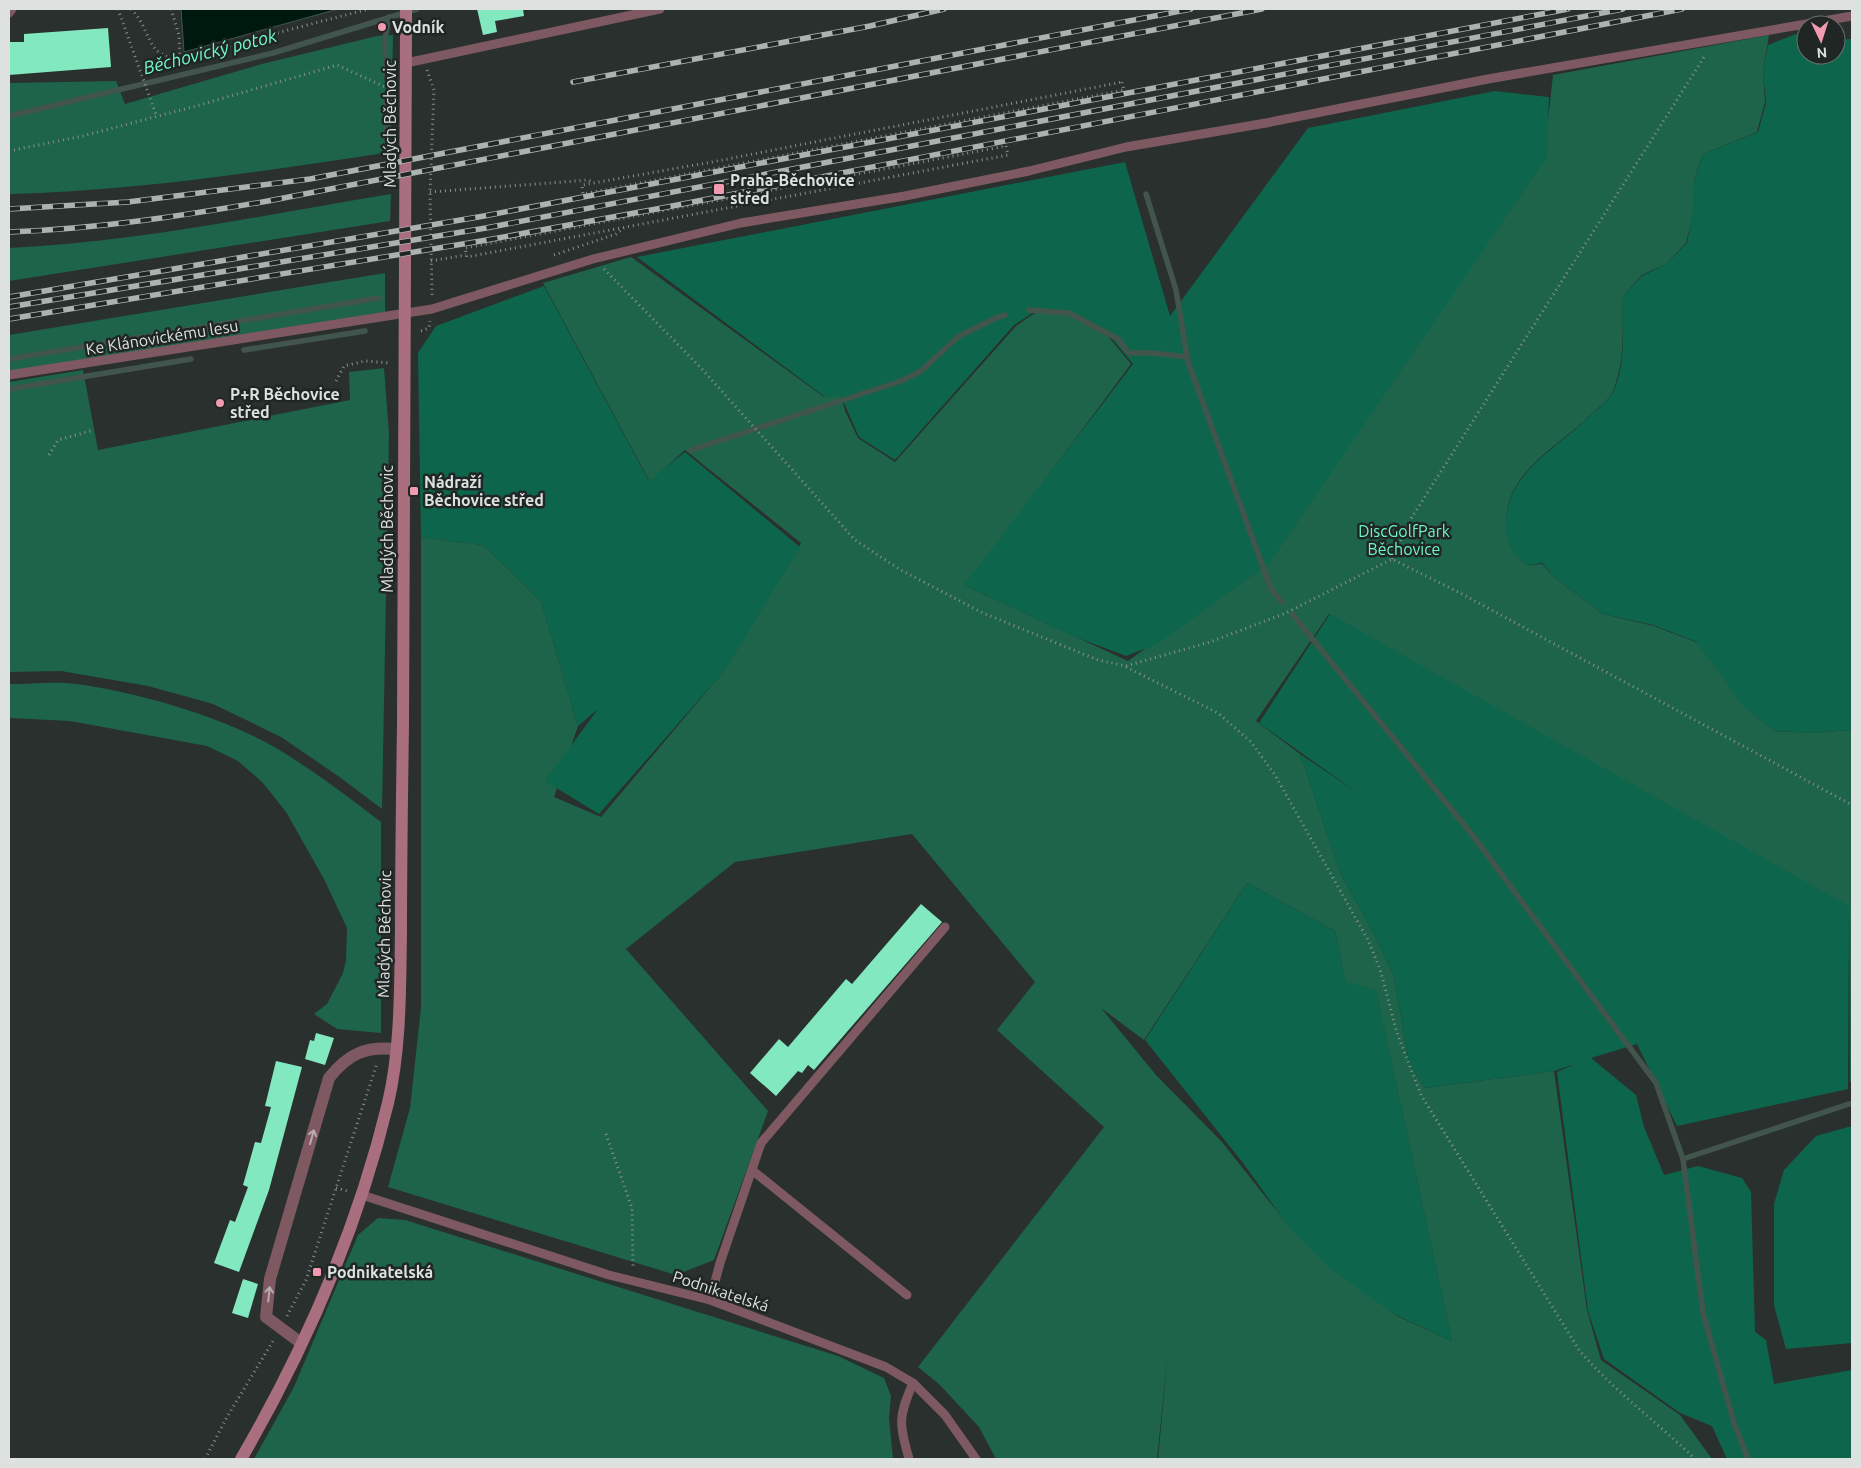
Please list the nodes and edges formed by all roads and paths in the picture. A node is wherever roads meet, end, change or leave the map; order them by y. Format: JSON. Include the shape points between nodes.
{"nodes":[{"id":1,"x":12,"y":9,"type":"edge"},
{"id":2,"x":118,"y":9,"type":"edge"},
{"id":3,"x":131,"y":9,"type":"edge"},
{"id":4,"x":171,"y":9,"type":"edge"},
{"id":5,"x":369,"y":9,"type":"edge"},
{"id":6,"x":406,"y":9,"type":"edge"},
{"id":7,"x":660,"y":9,"type":"edge"},
{"id":8,"x":9,"y":14,"type":"edge"},
{"id":9,"x":1852,"y":16,"type":"edge"},
{"id":10,"x":1713,"y":40,"type":"junction"},
{"id":11,"x":180,"y":58,"type":"junction"},
{"id":12,"x":406,"y":64,"type":"junction"},
{"id":13,"x":434,"y":90,"type":"dead end"},
{"id":14,"x":395,"y":92,"type":"dead end"},
{"id":15,"x":156,"y":115,"type":"junction"},
{"id":16,"x":9,"y":151,"type":"edge"},
{"id":17,"x":593,"y":183,"type":"junction"},
{"id":18,"x":430,"y":192,"type":"junction"},
{"id":19,"x":466,"y":255,"type":"junction"},
{"id":20,"x":593,"y":259,"type":"junction"},
{"id":21,"x":431,"y":261,"type":"junction"},
{"id":22,"x":432,"y":310,"type":"junction"},
{"id":23,"x":405,"y":314,"type":"junction"},
{"id":24,"x":390,"y":363,"type":"dead end"},
{"id":25,"x":9,"y":375,"type":"edge"},
{"id":26,"x":336,"y":381,"type":"dead end"},
{"id":27,"x":94,"y":430,"type":"dead end"},
{"id":28,"x":49,"y":455,"type":"dead end"},
{"id":29,"x":1392,"y":559,"type":"junction"},
{"id":30,"x":1126,"y":666,"type":"junction"},
{"id":31,"x":1852,"y":805,"type":"edge"},
{"id":32,"x":945,"y":927,"type":"dead end"},
{"id":33,"x":380,"y":1048,"type":"junction"},
{"id":34,"x":396,"y":1049,"type":"junction"},
{"id":35,"x":606,"y":1134,"type":"dead end"},
{"id":36,"x":752,"y":1170,"type":"junction"},
{"id":37,"x":362,"y":1195,"type":"junction"},
{"id":38,"x":634,"y":1281,"type":"junction"},
{"id":39,"x":907,"y":1295,"type":"dead end"},
{"id":40,"x":710,"y":1300,"type":"junction"},
{"id":41,"x":280,"y":1328,"type":"junction"},
{"id":42,"x":301,"y":1343,"type":"junction"},
{"id":43,"x":913,"y":1383,"type":"junction"},
{"id":44,"x":974,"y":1457,"type":"edge"},
{"id":45,"x":205,"y":1459,"type":"edge"},
{"id":46,"x":240,"y":1459,"type":"edge"},
{"id":47,"x":909,"y":1459,"type":"edge"},
{"id":48,"x":1695,"y":1459,"type":"edge"}],
"edges":[{"from":1,"to":8,"type":"lane"},
{"from":2,"to":15,"type":"path"},
{"from":3,"to":11,"type":"path","via":[[153,47],[169,59]]},
{"from":4,"to":11,"type":"path","via":[[179,36]]},
{"from":5,"to":11,"type":"path"},
{"from":6,"to":12,"type":"street","name":"Mladých Běchovic"},
{"from":7,"to":12,"type":"lane"},
{"from":9,"to":10,"type":"lane","name":"Ke Klánovickému lesu"},
{"from":10,"to":20,"type":"lane","name":"Ke Klánovickému lesu","via":[[1126,147],[906,196],[741,223]]},
{"from":10,"to":29,"type":"path","via":[[1702,63],[1412,517]]},
{"from":12,"to":23,"type":"street","name":"Mladých Běchovic"},
{"from":13,"to":18,"type":"path"},
{"from":14,"to":15,"type":"path","via":[[337,65]]},
{"from":15,"to":16,"type":"path","via":[[83,136]]},
{"from":17,"to":17,"type":"path","via":[[1122,82],[1124,90],[583,194],[582,185]]},
{"from":17,"to":18,"type":"path","via":[[589,180]]},
{"from":18,"to":21,"type":"path"},
{"from":19,"to":19,"type":"path","via":[[467,257],[1008,155],[1006,146],[465,248]]},
{"from":19,"to":21,"type":"path"},
{"from":20,"to":22,"type":"lane","name":"Ke Klánovickému lesu"},
{"from":20,"to":30,"type":"path","via":[[702,369],[855,540],[899,569],[983,613],[1098,660]]},
{"from":21,"to":22,"type":"path"},
{"from":22,"to":23,"type":"lane","name":"Ke Klánovickému lesu"},
{"from":23,"to":25,"type":"lane","name":"Ke Klánovickému lesu"},
{"from":23,"to":34,"type":"street","name":"Mladých Běchovic","via":[[400,978]]},
{"from":24,"to":26,"type":"path","via":[[365,361],[344,366]]},
{"from":27,"to":28,"type":"path","via":[[58,440]]},
{"from":29,"to":30,"type":"path","via":[[1286,613],[1210,642]]},
{"from":29,"to":31,"type":"path"},
{"from":30,"to":48,"type":"path","via":[[1218,713],[1251,742],[1270,768],[1368,940],[1380,969],[1407,1061],[1421,1095],[1448,1141],[1579,1350],[1598,1372]]},
{"from":32,"to":36,"type":"lane","via":[[761,1143]]},
{"from":33,"to":34,"type":"street"},
{"from":33,"to":41,"type":"path","via":[[371,1085],[306,1280]]},
{"from":41,"to":33,"type":"street","one_way":true,"via":[[266,1317],[270,1279],[329,1078],[340,1064],[356,1053]]},
{"from":34,"to":37,"type":"street","name":"Mladých Běchovic","via":[[389,1099]]},
{"from":35,"to":38,"type":"path","via":[[632,1208]]},
{"from":36,"to":39,"type":"lane"},
{"from":36,"to":40,"type":"lane"},
{"from":37,"to":38,"type":"lane","name":"Podnikatelská"},
{"from":37,"to":42,"type":"street","name":"Mladých Běchovic"},
{"from":38,"to":40,"type":"lane","name":"Podnikatelská"},
{"from":40,"to":43,"type":"lane","name":"Podnikatelská","via":[[886,1367]]},
{"from":41,"to":42,"type":"street"},
{"from":41,"to":45,"type":"path"},
{"from":42,"to":46,"type":"street","name":"Mladých Běchovic"},
{"from":43,"to":44,"type":"lane","name":"Podnikatelská","via":[[945,1415]]},
{"from":43,"to":47,"type":"lane","via":[[901,1412],[901,1432]]}]}
